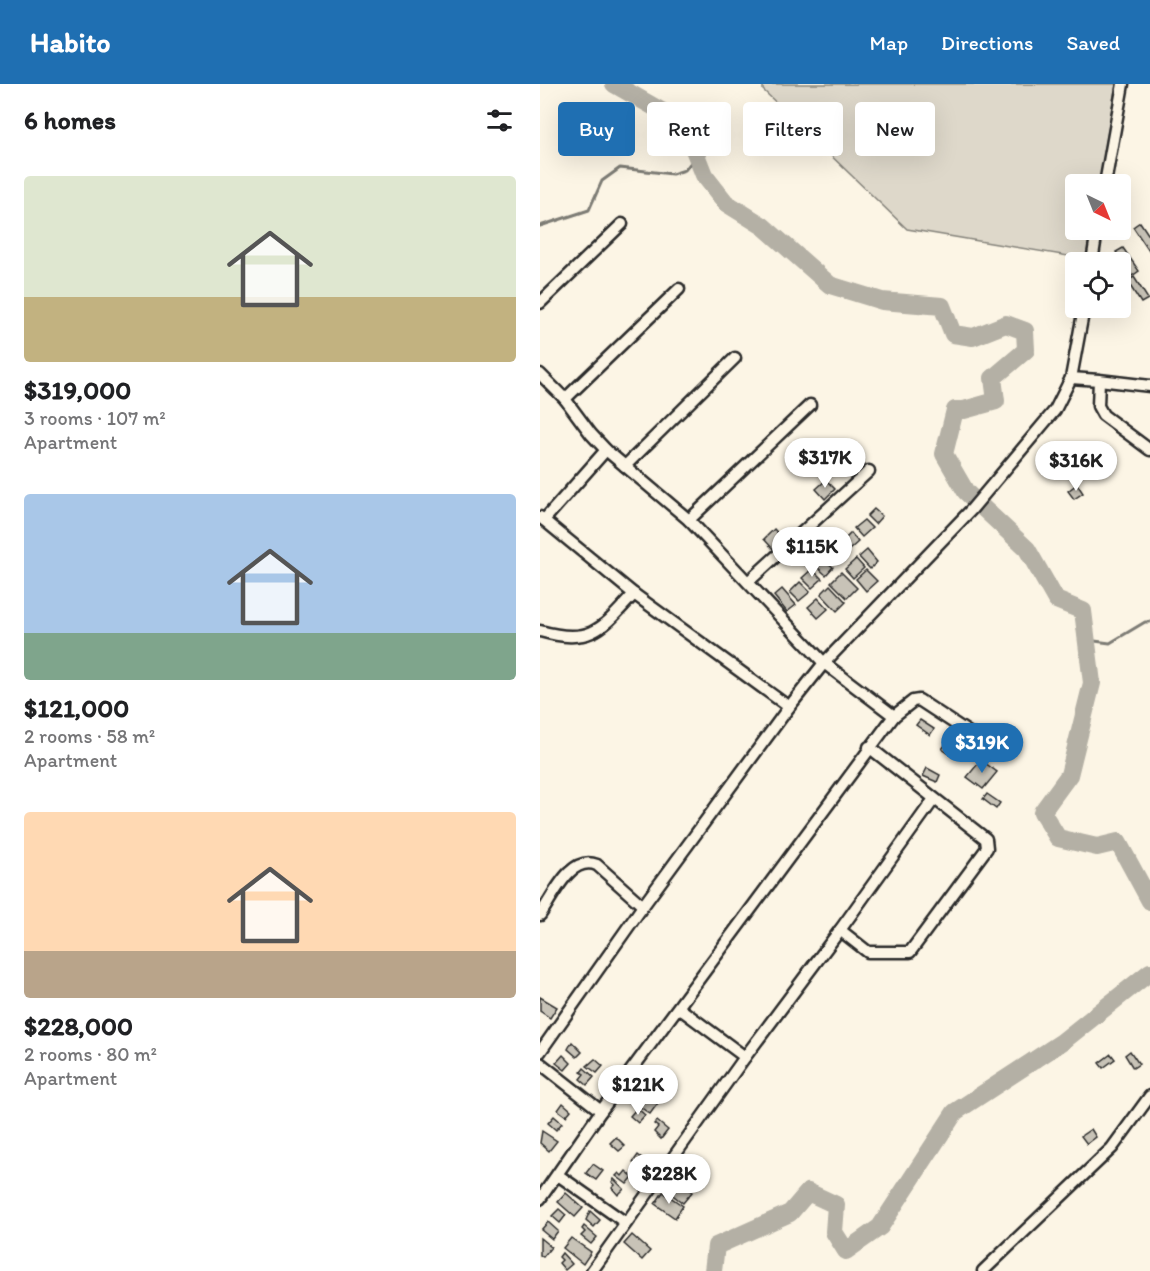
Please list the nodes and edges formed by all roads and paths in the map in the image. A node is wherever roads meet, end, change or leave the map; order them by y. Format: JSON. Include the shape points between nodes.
{"nodes":[{"id":1,"x":1123,"y":84,"type":"edge"},
{"id":2,"x":1107,"y":174,"type":"edge"},
{"id":3,"x":622,"y":224,"type":"dead end"},
{"id":4,"x":679,"y":289,"type":"dead end"},
{"id":5,"x":540,"y":303,"type":"edge"},
{"id":6,"x":1082,"y":318,"type":"edge"},
{"id":7,"x":735,"y":358,"type":"dead end"},
{"id":8,"x":540,"y":374,"type":"edge"},
{"id":9,"x":1071,"y":378,"type":"junction"},
{"id":10,"x":1099,"y":380,"type":"junction"},
{"id":11,"x":1150,"y":386,"type":"edge"},
{"id":12,"x":565,"y":399,"type":"junction"},
{"id":13,"x":810,"y":405,"type":"dead end"},
{"id":14,"x":606,"y":450,"type":"junction"},
{"id":15,"x":1150,"y":450,"type":"edge"},
{"id":16,"x":625,"y":466,"type":"junction"},
{"id":17,"x":869,"y":471,"type":"dead end"},
{"id":18,"x":542,"y":519,"type":"edge"},
{"id":19,"x":689,"y":520,"type":"junction"},
{"id":20,"x":748,"y":582,"type":"junction"},
{"id":21,"x":634,"y":594,"type":"junction"},
{"id":22,"x":540,"y":632,"type":"edge"},
{"id":23,"x":824,"y":663,"type":"junction"},
{"id":24,"x":789,"y":707,"type":"junction"},
{"id":25,"x":894,"y":716,"type":"junction"},
{"id":26,"x":983,"y":742,"type":"dead end"},
{"id":27,"x":869,"y":747,"type":"junction"},
{"id":28,"x":934,"y":799,"type":"junction"},
{"id":29,"x":643,"y":906,"type":"junction"},
{"id":30,"x":540,"y":915,"type":"edge"},
{"id":31,"x":840,"y":930,"type":"junction"},
{"id":32,"x":679,"y":1008,"type":"junction"},
{"id":33,"x":540,"y":1052,"type":"edge"},
{"id":34,"x":745,"y":1057,"type":"junction"},
{"id":35,"x":540,"y":1063,"type":"edge"},
{"id":36,"x":1150,"y":1096,"type":"edge"},
{"id":37,"x":601,"y":1111,"type":"junction"},
{"id":38,"x":558,"y":1175,"type":"junction"},
{"id":39,"x":540,"y":1199,"type":"edge"},
{"id":40,"x":626,"y":1223,"type":"junction"},
{"id":41,"x":592,"y":1271,"type":"edge"},
{"id":42,"x":983,"y":1271,"type":"edge"}],
"edges":[{"from":1,"to":2,"type":"street"},
{"from":3,"to":5,"type":"street"},
{"from":4,"to":12,"type":"street"},
{"from":6,"to":9,"type":"street"},
{"from":7,"to":16,"type":"street"},
{"from":8,"to":12,"type":"street"},
{"from":9,"to":10,"type":"street"},
{"from":9,"to":23,"type":"street","via":[[1055,410],[971,510]]},
{"from":10,"to":11,"type":"street"},
{"from":10,"to":15,"type":"street","via":[[1098,406],[1103,414]]},
{"from":12,"to":14,"type":"street"},
{"from":13,"to":19,"type":"street"},
{"from":14,"to":16,"type":"street"},
{"from":14,"to":18,"type":"street"},
{"from":16,"to":19,"type":"street"},
{"from":17,"to":20,"type":"street"},
{"from":18,"to":21,"type":"street"},
{"from":19,"to":20,"type":"street"},
{"from":20,"to":23,"type":"street"},
{"from":21,"to":22,"type":"street","via":[[607,624],[582,637]]},
{"from":21,"to":24,"type":"street"},
{"from":23,"to":24,"type":"street"},
{"from":23,"to":25,"type":"street"},
{"from":24,"to":29,"type":"street"},
{"from":25,"to":26,"type":"street","via":[[919,700]]},
{"from":25,"to":27,"type":"street"},
{"from":27,"to":28,"type":"street"},
{"from":27,"to":32,"type":"street"},
{"from":28,"to":31,"type":"street"},
{"from":28,"to":31,"type":"street","via":[[986,838],[987,848],[910,952],[868,952]]},
{"from":29,"to":30,"type":"street","via":[[590,862],[575,866]]},
{"from":29,"to":33,"type":"street"},
{"from":31,"to":34,"type":"street"},
{"from":32,"to":34,"type":"street"},
{"from":32,"to":37,"type":"street"},
{"from":34,"to":40,"type":"street"},
{"from":35,"to":37,"type":"street"},
{"from":36,"to":42,"type":"street","via":[[1112,1148]]},
{"from":37,"to":38,"type":"street"},
{"from":38,"to":39,"type":"street"},
{"from":38,"to":40,"type":"street"},
{"from":40,"to":41,"type":"street"}]}
